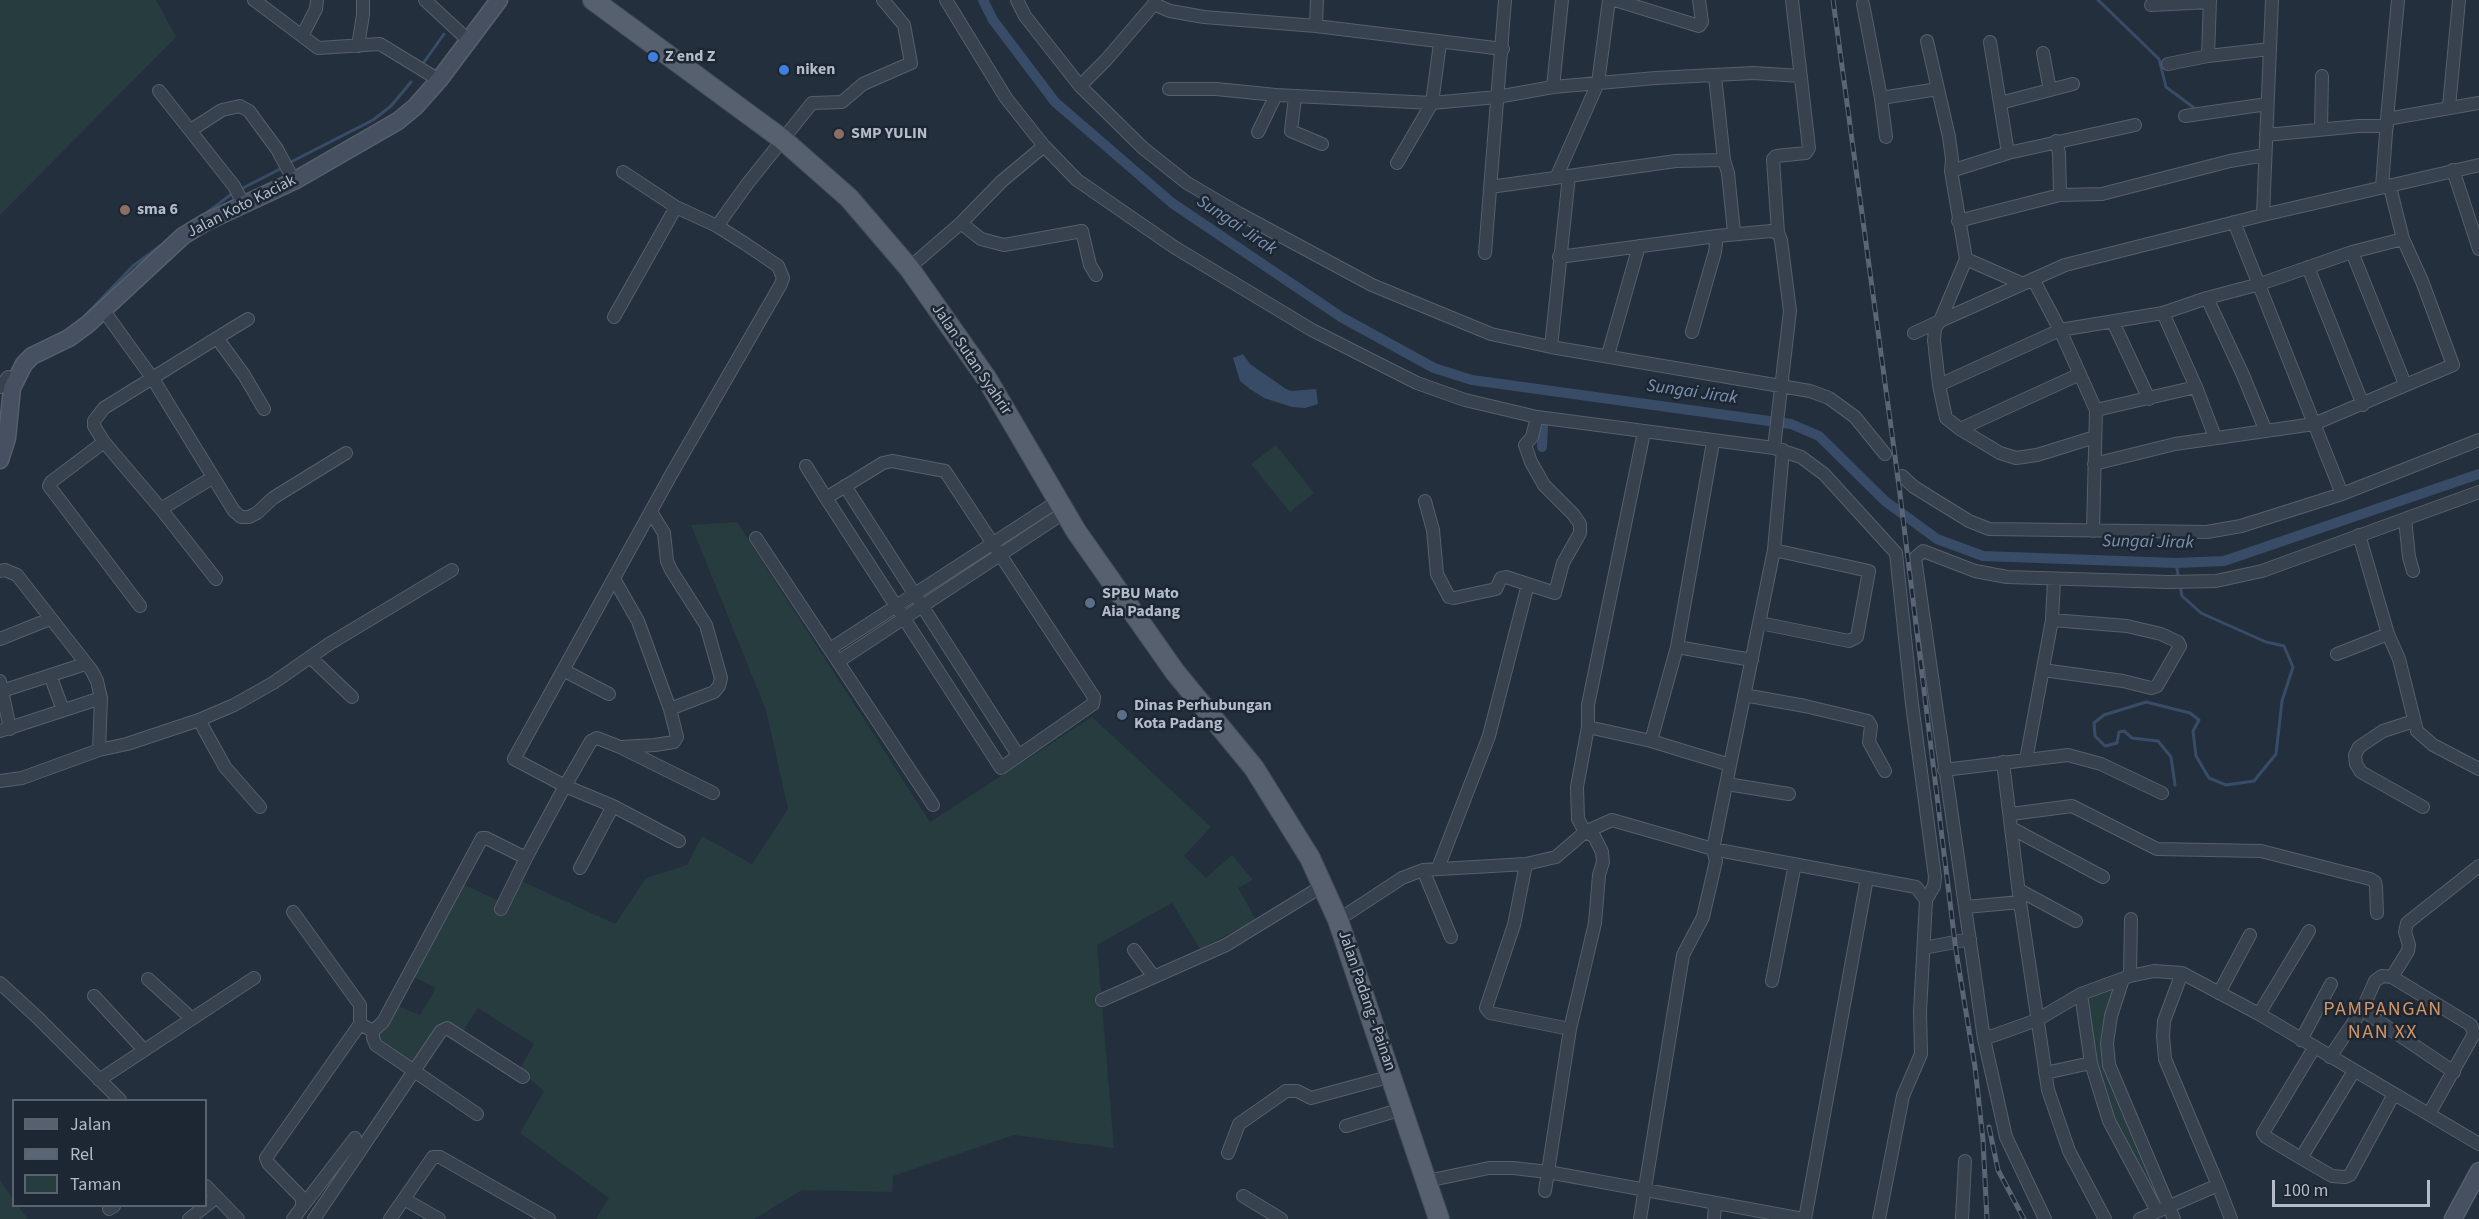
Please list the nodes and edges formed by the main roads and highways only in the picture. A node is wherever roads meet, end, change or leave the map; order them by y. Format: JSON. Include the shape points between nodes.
{"nodes":[{"id":1,"x":602,"y":2,"type":"edge"},
{"id":2,"x":1270,"y":792,"type":"joint"},
{"id":3,"x":1439,"y":1219,"type":"edge"}],
"edges":[{"from":1,"to":2,"type":"main road","name":"Jalan Sutan Syahrir","via":[[782,140],[849,198],[909,268],[987,379],[1062,507],[1162,654]]},
{"from":2,"to":3,"type":"main road","name":"Jalan Padang - Painan","via":[[1310,858],[1338,920]]}]}
